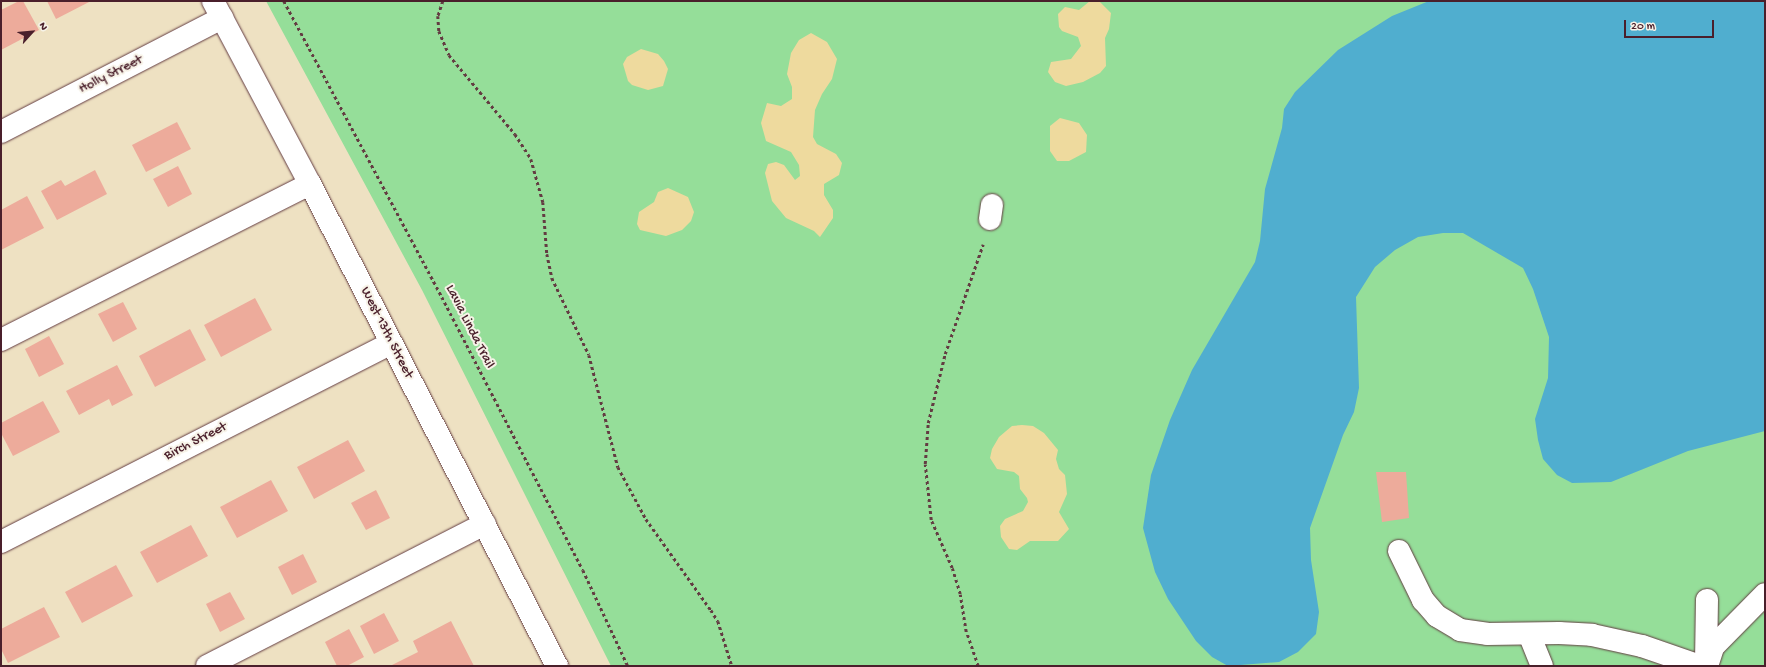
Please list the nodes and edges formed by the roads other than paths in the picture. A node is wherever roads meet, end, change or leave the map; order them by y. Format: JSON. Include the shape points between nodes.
{"nodes":[{"id":1,"x":217,"y":10,"type":"edge"},
{"id":2,"x":1,"y":132,"type":"edge"},
{"id":3,"x":310,"y":184,"type":"junction"},
{"id":4,"x":1,"y":340,"type":"edge"},
{"id":5,"x":391,"y":343,"type":"junction"},
{"id":6,"x":485,"y":524,"type":"junction"},
{"id":7,"x":1,"y":542,"type":"edge"},
{"id":8,"x":1399,"y":552,"type":"dead end"},
{"id":9,"x":1765,"y":594,"type":"edge"},
{"id":10,"x":1707,"y":600,"type":"dead end"},
{"id":11,"x":1529,"y":634,"type":"junction"},
{"id":12,"x":208,"y":666,"type":"edge"},
{"id":13,"x":556,"y":666,"type":"edge"},
{"id":14,"x":1542,"y":666,"type":"edge"},
{"id":15,"x":1700,"y":666,"type":"edge"},
{"id":16,"x":1707,"y":666,"type":"edge"}],
"edges":[{"from":1,"to":2,"type":"main road","name":"Holly Street"},
{"from":1,"to":3,"type":"main road","name":"West 13th Street"},
{"from":3,"to":4,"type":"main road"},
{"from":3,"to":5,"type":"main road","name":"West 13th Street"},
{"from":5,"to":6,"type":"main road","name":"West 13th Street"},
{"from":5,"to":7,"type":"main road","name":"Birch Street"},
{"from":6,"to":12,"type":"main road"},
{"from":6,"to":13,"type":"main road","name":"West 13th Street"},
{"from":8,"to":11,"type":"main road","via":[[1422,600],[1449,624],[1460,630],[1487,634]]},
{"from":9,"to":16,"type":"main road","via":[[1713,647]]},
{"from":10,"to":16,"type":"main road"},
{"from":11,"to":14,"type":"main road"},
{"from":11,"to":15,"type":"main road","via":[[1574,633],[1615,639]]}]}
